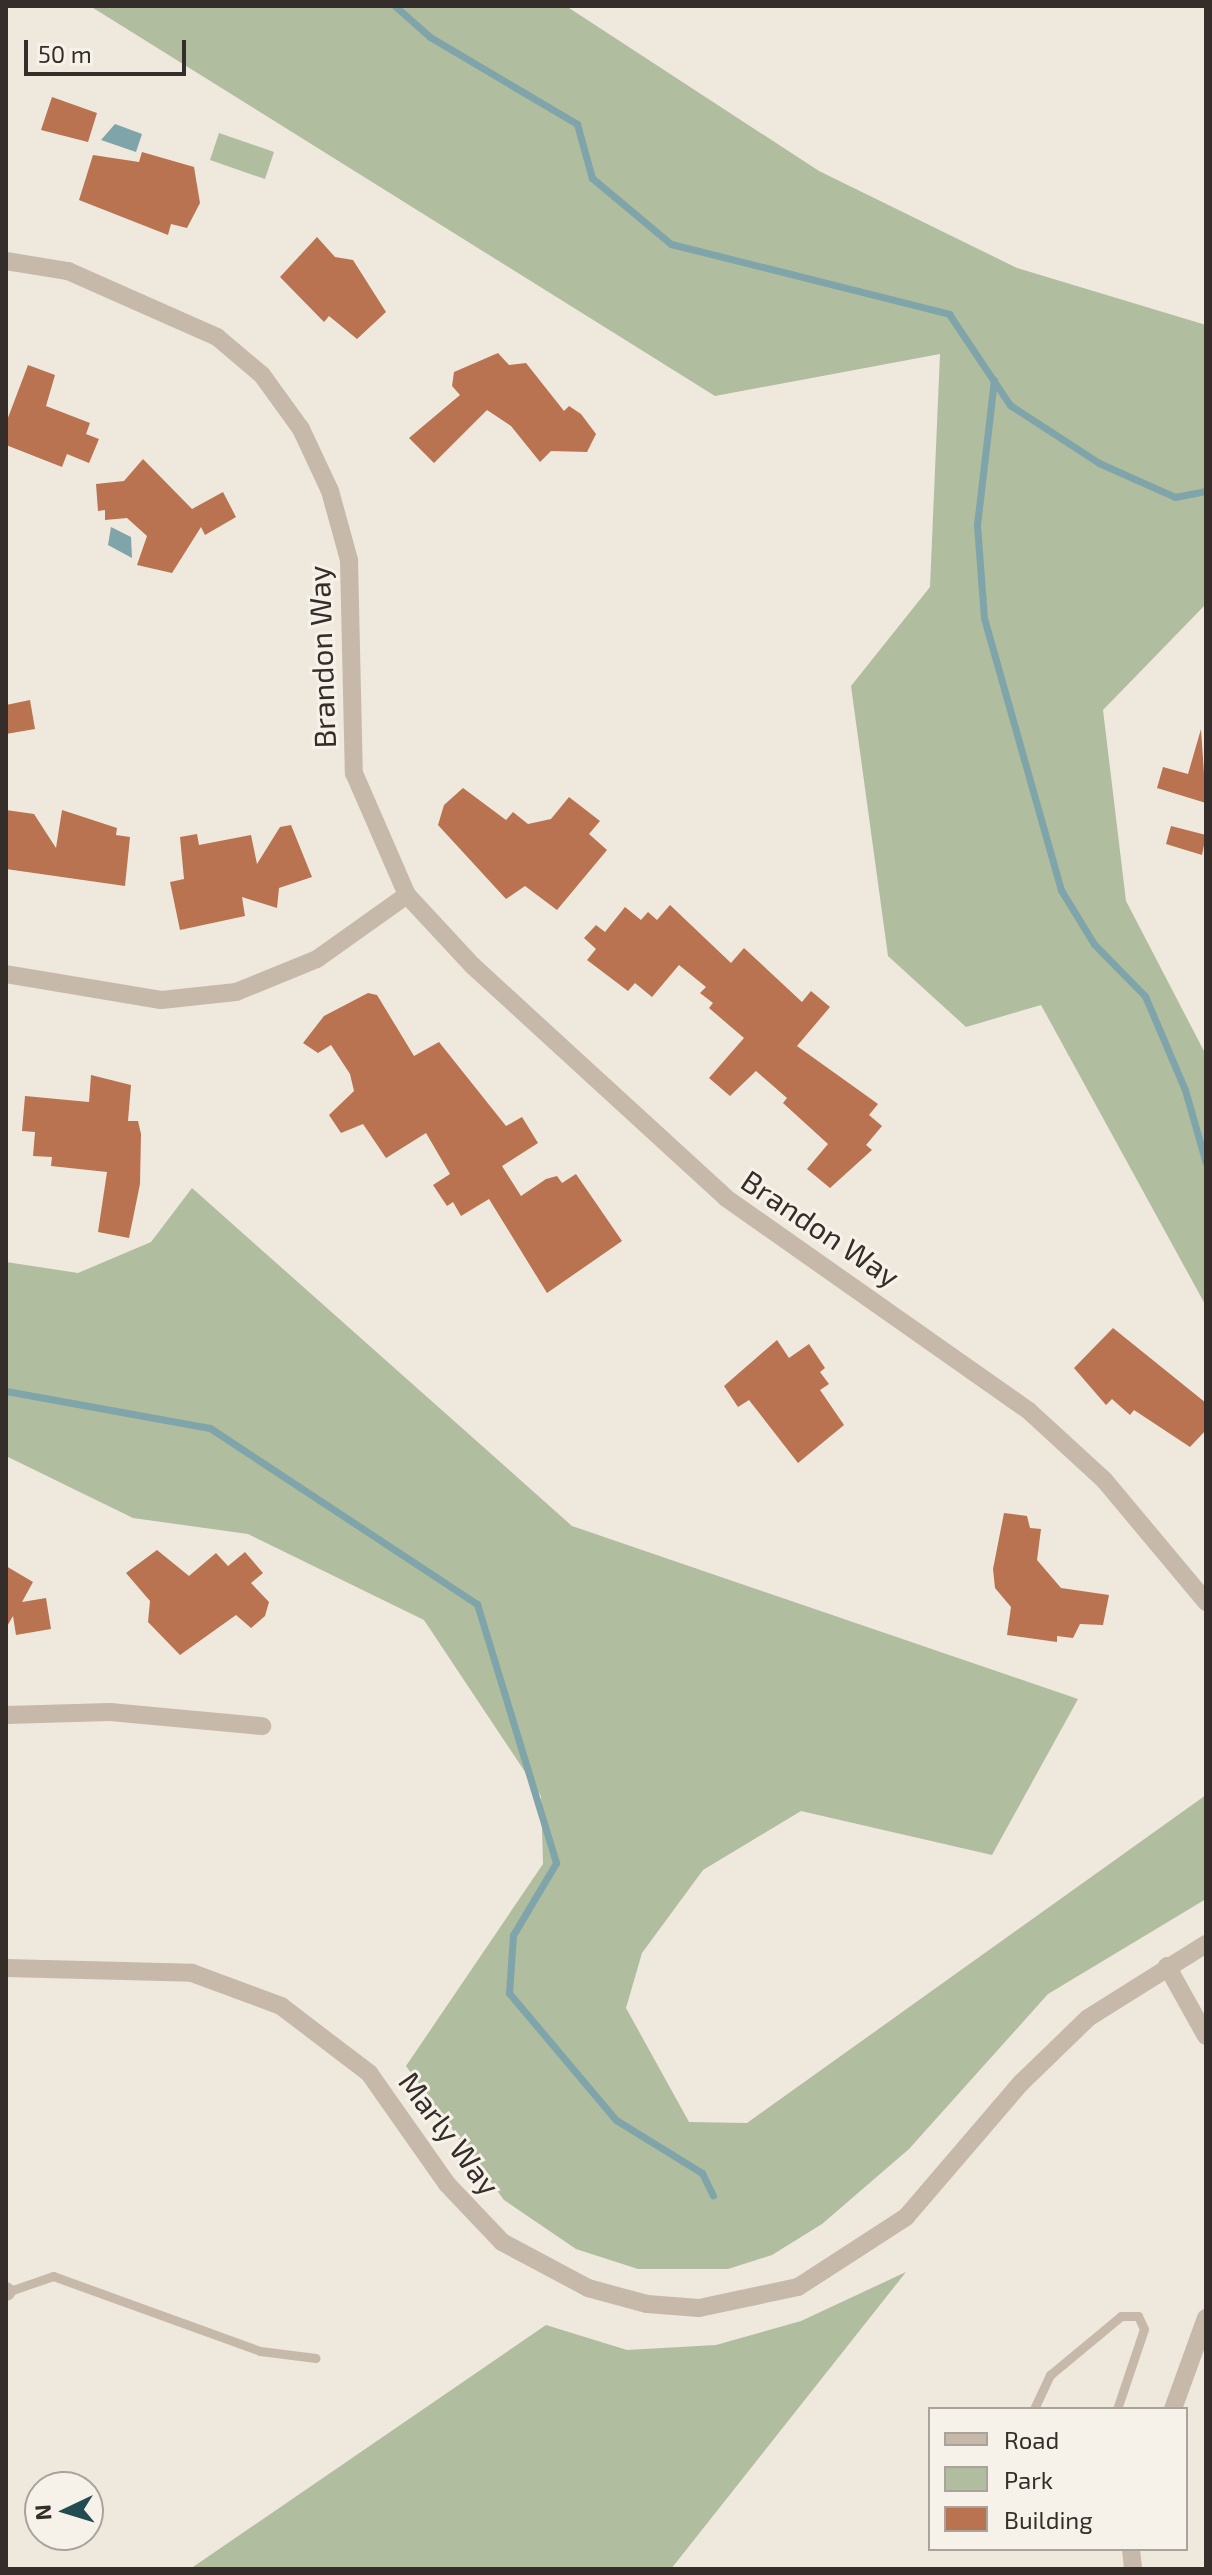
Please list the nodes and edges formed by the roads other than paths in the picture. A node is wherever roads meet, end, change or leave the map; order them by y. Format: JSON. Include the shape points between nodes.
{"nodes":[{"id":1,"x":6,"y":261,"type":"edge"},
{"id":2,"x":407,"y":895,"type":"junction"},
{"id":3,"x":6,"y":974,"type":"edge"},
{"id":4,"x":1206,"y":1602,"type":"edge"},
{"id":5,"x":6,"y":1715,"type":"edge"},
{"id":6,"x":262,"y":1726,"type":"dead end"},
{"id":7,"x":1206,"y":1944,"type":"edge"},
{"id":8,"x":1167,"y":1966,"type":"junction"},
{"id":9,"x":6,"y":1968,"type":"edge"},
{"id":10,"x":1206,"y":2036,"type":"edge"},
{"id":11,"x":7,"y":2292,"type":"edge"},
{"id":12,"x":1206,"y":2318,"type":"edge"},
{"id":13,"x":316,"y":2358,"type":"dead end"},
{"id":14,"x":1035,"y":2407,"type":"edge"},
{"id":15,"x":1118,"y":2407,"type":"edge"},
{"id":16,"x":1174,"y":2407,"type":"edge"}],
"edges":[{"from":1,"to":2,"type":"street","name":"Brandon Way","via":[[113,287],[217,337],[262,375],[301,429],[330,491],[349,560],[354,773]]},
{"from":2,"to":3,"type":"street","via":[[317,959],[236,992],[161,1000]]},
{"from":2,"to":4,"type":"street","name":"Brandon Way","via":[[473,966],[726,1198],[1029,1411],[1105,1481]]},
{"from":5,"to":6,"type":"street","via":[[110,1712]]},
{"from":7,"to":8,"type":"street","name":"Marly Way"},
{"from":8,"to":9,"type":"street","name":"Marly Way","via":[[1077,2028],[906,2217],[798,2287],[699,2308],[647,2304],[588,2288],[502,2242],[447,2184],[369,2073],[281,2006],[192,1973]]},
{"from":8,"to":10,"type":"street"},
{"from":11,"to":13,"type":"lane","via":[[53,2276],[260,2351]]},
{"from":12,"to":16,"type":"street"},
{"from":14,"to":15,"type":"lane","via":[[1050,2375],[1121,2316],[1138,2316],[1144,2329]]}]}
